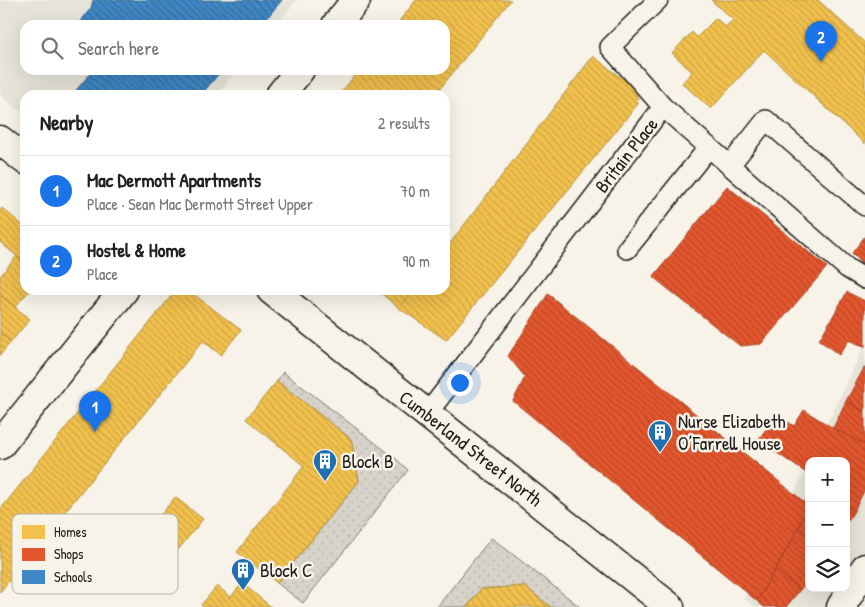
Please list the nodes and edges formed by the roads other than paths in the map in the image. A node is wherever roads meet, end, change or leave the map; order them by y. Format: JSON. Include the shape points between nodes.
{"nodes":[{"id":1,"x":356,"y":0,"type":"edge"},
{"id":2,"x":658,"y":0,"type":"edge"},
{"id":3,"x":340,"y":20,"type":"edge"},
{"id":4,"x":296,"y":75,"type":"edge"},
{"id":5,"x":284,"y":90,"type":"edge"},
{"id":6,"x":663,"y":107,"type":"junction"},
{"id":7,"x":0,"y":140,"type":"edge"},
{"id":8,"x":709,"y":147,"type":"junction"},
{"id":9,"x":20,"y":156,"type":"edge"},
{"id":10,"x":730,"y":165,"type":"junction"},
{"id":11,"x":865,"y":206,"type":"edge"},
{"id":12,"x":627,"y":249,"type":"dead end"},
{"id":13,"x":865,"y":279,"type":"edge"},
{"id":14,"x":120,"y":295,"type":"edge"},
{"id":15,"x":277,"y":295,"type":"edge"},
{"id":16,"x":427,"y":414,"type":"junction"},
{"id":17,"x":0,"y":445,"type":"edge"},
{"id":18,"x":865,"y":568,"type":"edge"},
{"id":19,"x":670,"y":607,"type":"edge"},
{"id":20,"x":841,"y":607,"type":"edge"}],
"edges":[{"from":1,"to":3,"type":"street"},
{"from":2,"to":6,"type":"lane","via":[[610,47]]},
{"from":4,"to":5,"type":"street"},
{"from":6,"to":8,"type":"lane","name":"Britain Place"},
{"from":6,"to":16,"type":"lane","name":"Britain Place"},
{"from":7,"to":9,"type":"street"},
{"from":8,"to":10,"type":"lane","name":"Britain Place"},
{"from":8,"to":12,"type":"lane"},
{"from":10,"to":11,"type":"lane","via":[[766,120]]},
{"from":10,"to":13,"type":"lane","name":"Britain Place","via":[[847,268]]},
{"from":14,"to":17,"type":"street"},
{"from":15,"to":16,"type":"street","name":"Cumberland Street North"},
{"from":16,"to":19,"type":"street","name":"Cumberland Street North"},
{"from":18,"to":20,"type":"street"}]}
